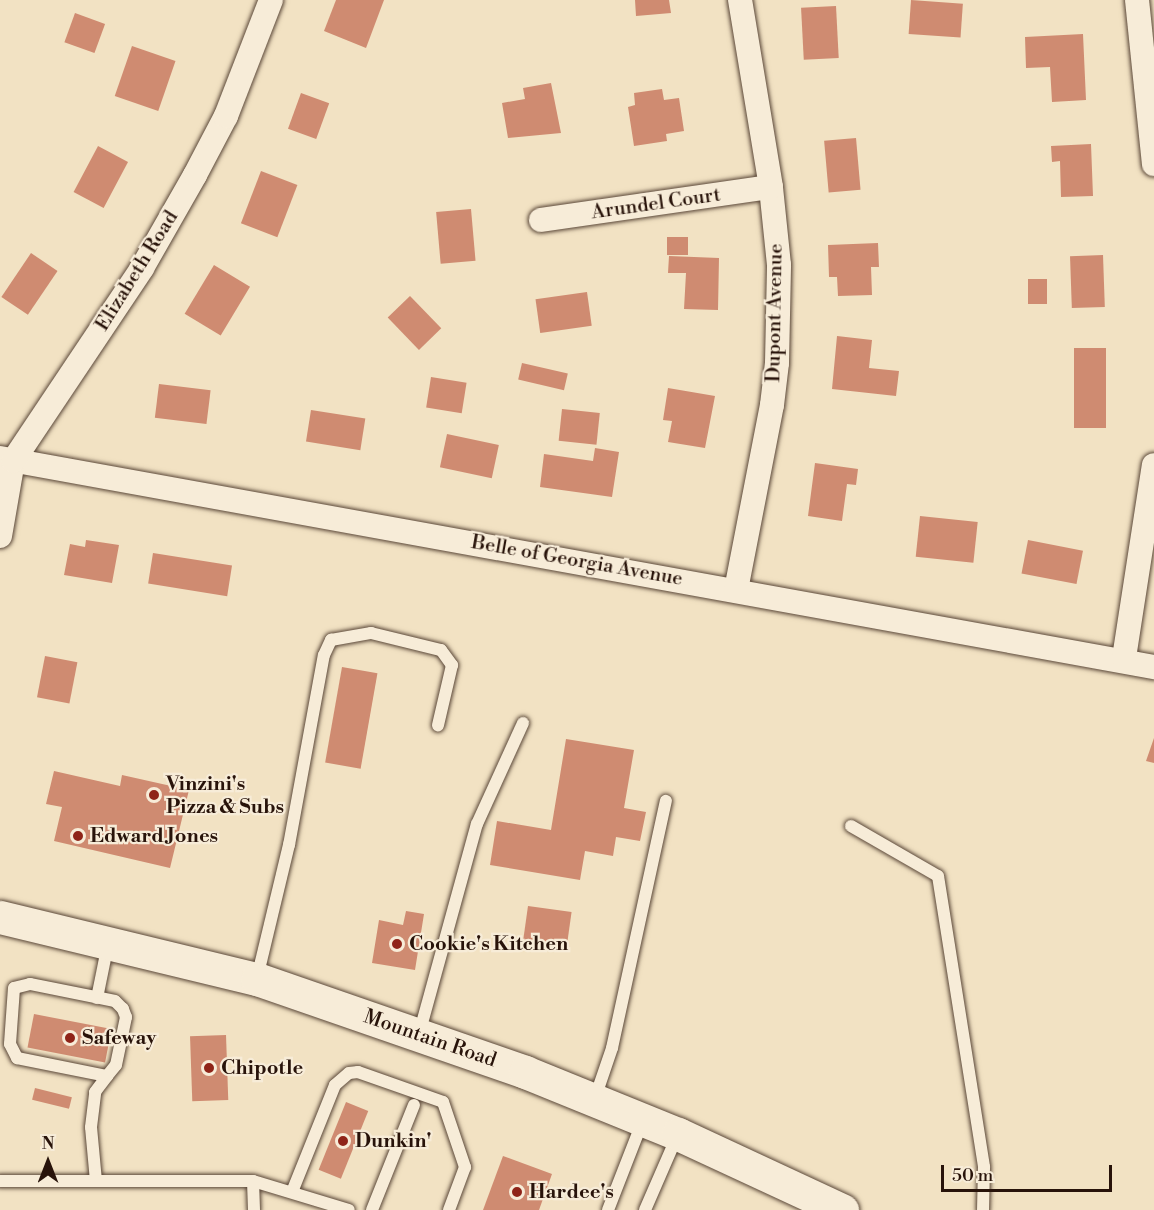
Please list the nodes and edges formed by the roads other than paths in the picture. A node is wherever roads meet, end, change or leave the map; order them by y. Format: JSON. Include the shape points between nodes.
{"nodes":[{"id":1,"x":271,"y":0,"type":"edge"},
{"id":2,"x":740,"y":0,"type":"edge"},
{"id":3,"x":1137,"y":0,"type":"edge"},
{"id":4,"x":1154,"y":164,"type":"edge"},
{"id":5,"x":771,"y":187,"type":"junction"},
{"id":6,"x":541,"y":220,"type":"dead end"},
{"id":7,"x":6,"y":460,"type":"edge"},
{"id":8,"x":1154,"y":465,"type":"edge"},
{"id":9,"x":0,"y":536,"type":"edge"},
{"id":10,"x":736,"y":590,"type":"junction"},
{"id":11,"x":1124,"y":658,"type":"junction"},
{"id":12,"x":1154,"y":667,"type":"edge"},
{"id":13,"x":523,"y":723,"type":"dead end"},
{"id":14,"x":438,"y":725,"type":"dead end"},
{"id":15,"x":666,"y":801,"type":"dead end"},
{"id":16,"x":851,"y":826,"type":"dead end"},
{"id":17,"x":0,"y":917,"type":"edge"},
{"id":18,"x":109,"y":943,"type":"junction"},
{"id":19,"x":257,"y":979,"type":"junction"},
{"id":20,"x":97,"y":998,"type":"junction"},
{"id":21,"x":5,"y":1019,"type":"edge"},
{"id":22,"x":419,"y":1035,"type":"junction"},
{"id":23,"x":107,"y":1076,"type":"junction"},
{"id":24,"x":594,"y":1100,"type":"junction"},
{"id":25,"x":414,"y":1105,"type":"dead end"},
{"id":26,"x":643,"y":1119,"type":"junction"},
{"id":27,"x":678,"y":1134,"type":"junction"},
{"id":28,"x":0,"y":1181,"type":"edge"},
{"id":29,"x":96,"y":1181,"type":"junction"},
{"id":30,"x":253,"y":1181,"type":"junction"},
{"id":31,"x":292,"y":1192,"type":"junction"},
{"id":32,"x":254,"y":1210,"type":"edge"},
{"id":33,"x":349,"y":1210,"type":"edge"},
{"id":34,"x":372,"y":1210,"type":"edge"},
{"id":35,"x":449,"y":1210,"type":"edge"},
{"id":36,"x":608,"y":1210,"type":"edge"},
{"id":37,"x":645,"y":1210,"type":"edge"},
{"id":38,"x":842,"y":1210,"type":"edge"},
{"id":39,"x":984,"y":1210,"type":"edge"}],
"edges":[{"from":1,"to":7,"type":"street","name":"Elizabeth Road","via":[[226,116],[142,268]]},
{"from":2,"to":5,"type":"street","name":"Dupont Avenue"},
{"from":3,"to":4,"type":"street"},
{"from":5,"to":6,"type":"street","name":"Arundel Court"},
{"from":5,"to":10,"type":"street","name":"Dupont Avenue","via":[[779,265],[777,363]]},
{"from":7,"to":9,"type":"street","name":"Elizabeth Road"},
{"from":7,"to":10,"type":"street","name":"Belle of Georgia Avenue"},
{"from":8,"to":11,"type":"street"},
{"from":10,"to":11,"type":"street","name":"Belle of Georgia Avenue"},
{"from":11,"to":12,"type":"street","name":"Belle of Georgia Avenue"},
{"from":13,"to":22,"type":"lane","via":[[477,824]]},
{"from":14,"to":19,"type":"lane","via":[[452,665],[441,650],[371,633],[331,640],[324,655],[289,845]]},
{"from":15,"to":24,"type":"lane","via":[[612,1048]]},
{"from":16,"to":39,"type":"lane","via":[[938,876],[984,1167]]},
{"from":17,"to":18,"type":"main road","name":"Mountain Road"},
{"from":18,"to":19,"type":"main road","name":"Mountain Road"},
{"from":18,"to":20,"type":"lane"},
{"from":19,"to":22,"type":"main road","name":"Mountain Road"},
{"from":20,"to":21,"type":"lane","via":[[21,984],[11,992]]},
{"from":20,"to":23,"type":"lane","via":[[115,1001],[126,1017],[116,1065]]},
{"from":21,"to":23,"type":"lane","via":[[17,1058]]},
{"from":22,"to":24,"type":"main road","name":"Mountain Road"},
{"from":23,"to":29,"type":"lane","via":[[95,1092],[92,1112]]},
{"from":24,"to":26,"type":"main road","name":"Mountain Road"},
{"from":25,"to":34,"type":"lane"},
{"from":26,"to":27,"type":"main road","name":"Mountain Road"},
{"from":26,"to":36,"type":"lane"},
{"from":27,"to":37,"type":"lane"},
{"from":27,"to":38,"type":"main road","name":"Mountain Road"},
{"from":28,"to":29,"type":"lane"},
{"from":29,"to":30,"type":"lane"},
{"from":30,"to":31,"type":"lane"},
{"from":30,"to":32,"type":"lane"},
{"from":31,"to":33,"type":"lane"},
{"from":31,"to":35,"type":"lane","via":[[329,1097],[335,1085],[349,1073],[406,1087],[443,1102],[465,1167]]}]}
